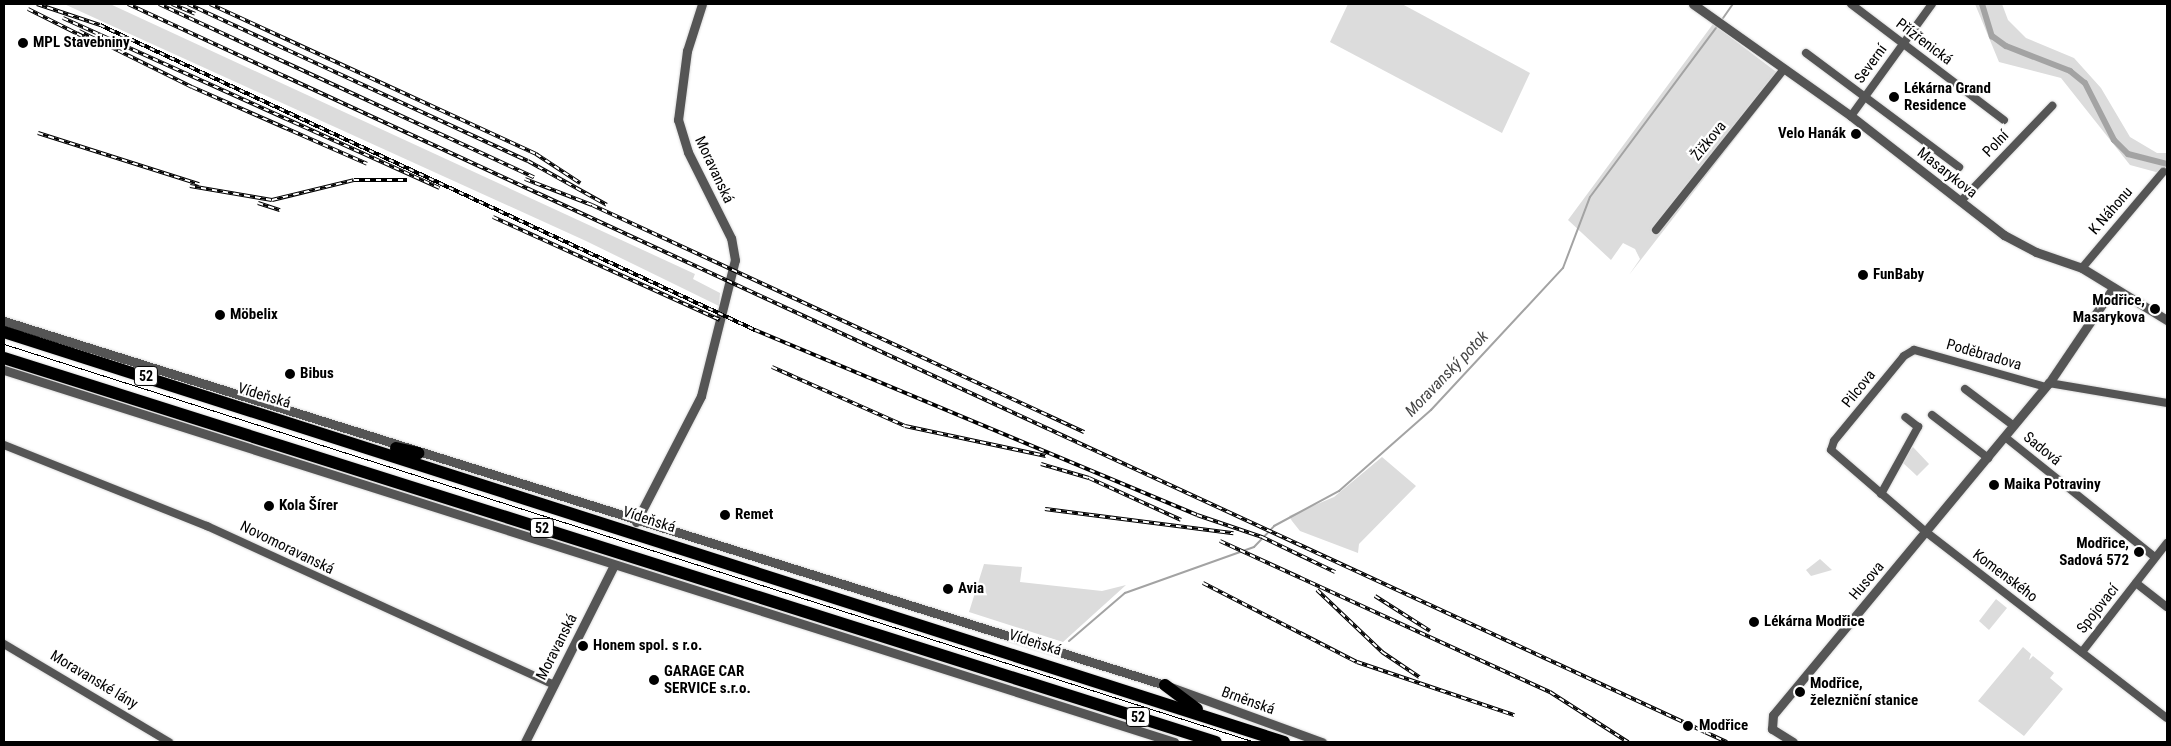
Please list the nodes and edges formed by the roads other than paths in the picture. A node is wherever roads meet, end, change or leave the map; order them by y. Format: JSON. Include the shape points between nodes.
{"nodes":[{"id":1,"x":702,"y":4,"type":"edge"},
{"id":2,"x":1693,"y":4,"type":"edge"},
{"id":3,"x":1851,"y":4,"type":"edge"},
{"id":4,"x":1932,"y":4,"type":"edge"},
{"id":5,"x":1903,"y":44,"type":"junction"},
{"id":6,"x":1806,"y":53,"type":"dead end"},
{"id":7,"x":1784,"y":69,"type":"junction"},
{"id":8,"x":1865,"y":97,"type":"junction"},
{"id":9,"x":2052,"y":106,"type":"dead end"},
{"id":10,"x":1851,"y":116,"type":"junction"},
{"id":11,"x":2004,"y":120,"type":"dead end"},
{"id":12,"x":1959,"y":167,"type":"dead end"},
{"id":13,"x":2163,"y":172,"type":"dead end"},
{"id":14,"x":1961,"y":201,"type":"junction"},
{"id":15,"x":1656,"y":230,"type":"dead end"},
{"id":16,"x":2082,"y":268,"type":"junction"},
{"id":17,"x":2113,"y":288,"type":"junction"},
{"id":18,"x":2167,"y":320,"type":"edge"},
{"id":19,"x":4,"y":322,"type":"edge"},
{"id":20,"x":4,"y":332,"type":"edge"},
{"id":21,"x":1914,"y":350,"type":"joint"},
{"id":22,"x":4,"y":358,"type":"edge"},
{"id":23,"x":4,"y":370,"type":"edge"},
{"id":24,"x":2048,"y":385,"type":"junction"},
{"id":25,"x":1965,"y":389,"type":"dead end"},
{"id":26,"x":2167,"y":402,"type":"edge"},
{"id":27,"x":1932,"y":414,"type":"dead end"},
{"id":28,"x":1905,"y":417,"type":"dead end"},
{"id":29,"x":289,"y":421,"type":"junction"},
{"id":30,"x":2014,"y":426,"type":"junction"},
{"id":31,"x":2005,"y":437,"type":"junction"},
{"id":32,"x":4,"y":445,"type":"edge"},
{"id":33,"x":1831,"y":450,"type":"joint"},
{"id":34,"x":418,"y":452,"type":"junction"},
{"id":35,"x":1988,"y":458,"type":"junction"},
{"id":36,"x":1881,"y":494,"type":"junction"},
{"id":37,"x":636,"y":522,"type":"junction"},
{"id":38,"x":1926,"y":532,"type":"junction"},
{"id":39,"x":2167,"y":543,"type":"edge"},
{"id":40,"x":2155,"y":558,"type":"junction"},
{"id":41,"x":614,"y":565,"type":"junction"},
{"id":42,"x":2136,"y":582,"type":"junction"},
{"id":43,"x":2167,"y":607,"type":"edge"},
{"id":44,"x":4,"y":644,"type":"edge"},
{"id":45,"x":2082,"y":652,"type":"junction"},
{"id":46,"x":554,"y":685,"type":"junction"},
{"id":47,"x":1165,"y":686,"type":"junction"},
{"id":48,"x":1205,"y":715,"type":"junction"},
{"id":49,"x":2167,"y":718,"type":"edge"},
{"id":50,"x":169,"y":742,"type":"edge"},
{"id":51,"x":525,"y":742,"type":"edge"},
{"id":52,"x":1174,"y":742,"type":"edge"},
{"id":53,"x":1216,"y":742,"type":"edge"},
{"id":54,"x":1284,"y":742,"type":"edge"},
{"id":55,"x":1322,"y":742,"type":"edge"},
{"id":56,"x":1793,"y":742,"type":"edge"}],
"edges":[{"from":1,"to":37,"type":"street","name":"Moravanská","via":[[687,52],[678,120],[688,152],[729,232],[735,260],[701,396]]},
{"from":2,"to":7,"type":"street","name":"Masarykova"},
{"from":3,"to":5,"type":"street","name":"Přízřenická"},
{"from":4,"to":5,"type":"street","name":"Severní"},
{"from":5,"to":8,"type":"street","name":"Severní"},
{"from":5,"to":11,"type":"street","name":"Přízřenická"},
{"from":6,"to":8,"type":"street","name":"Masarykova"},
{"from":7,"to":10,"type":"street","name":"Masarykova"},
{"from":7,"to":15,"type":"street","name":"Žižkova"},
{"from":8,"to":10,"type":"street","name":"Severní"},
{"from":8,"to":12,"type":"street","name":"Masarykova"},
{"from":9,"to":14,"type":"street","name":"Polní"},
{"from":10,"to":14,"type":"street","name":"Masarykova"},
{"from":13,"to":16,"type":"street","name":"K Náhonu"},
{"from":14,"to":16,"type":"street","name":"Masarykova","via":[[2036,252]]},
{"from":16,"to":17,"type":"street","name":"Masarykova"},
{"from":17,"to":18,"type":"street","name":"Masarykova"},
{"from":17,"to":24,"type":"street","name":"Husova"},
{"from":19,"to":34,"type":"street","name":"Vídeňská"},
{"from":20,"to":29,"type":"highway","name":"Vídeňská","number":"52"},
{"from":21,"to":24,"type":"street","name":"Poděbradova"},
{"from":21,"to":33,"type":"street","name":"Pilcova","via":[[1904,356],[1834,441]]},
{"from":22,"to":53,"type":"highway","number":"52"},
{"from":23,"to":41,"type":"street"},
{"from":24,"to":26,"type":"street","name":"Poděbradova"},
{"from":24,"to":30,"type":"street","name":"Husova"},
{"from":25,"to":30,"type":"street"},
{"from":27,"to":35,"type":"street"},
{"from":28,"to":36,"type":"street","via":[[1918,427]]},
{"from":29,"to":34,"type":"highway"},
{"from":29,"to":48,"type":"highway","name":"Vídeňská","number":"52"},
{"from":30,"to":31,"type":"street","name":"Husova"},
{"from":31,"to":35,"type":"street","name":"Husova"},
{"from":31,"to":40,"type":"street","name":"Sadová"},
{"from":32,"to":46,"type":"street","name":"Novomoravanská","via":[[207,526]]},
{"from":33,"to":36,"type":"street","name":"Komenského"},
{"from":34,"to":37,"type":"street","name":"Vídeňská"},
{"from":35,"to":38,"type":"street","name":"Husova"},
{"from":36,"to":38,"type":"street","name":"Komenského"},
{"from":37,"to":47,"type":"street","name":"Vídeňská"},
{"from":38,"to":45,"type":"street","name":"Komenského"},
{"from":38,"to":56,"type":"street","name":"Husova","via":[[1770,723]]},
{"from":39,"to":40,"type":"street"},
{"from":40,"to":42,"type":"street"},
{"from":41,"to":46,"type":"street","name":"Moravanská"},
{"from":41,"to":52,"type":"street"},
{"from":42,"to":43,"type":"street"},
{"from":42,"to":45,"type":"street","name":"Spojovací"},
{"from":44,"to":50,"type":"street","name":"Moravanské lány"},
{"from":45,"to":49,"type":"street","name":"Komenského"},
{"from":46,"to":51,"type":"street","name":"Moravanská"},
{"from":47,"to":48,"type":"highway"},
{"from":47,"to":55,"type":"street","name":"Brněnská"},
{"from":48,"to":54,"type":"highway","name":"Vídeňská","number":"52"}]}
